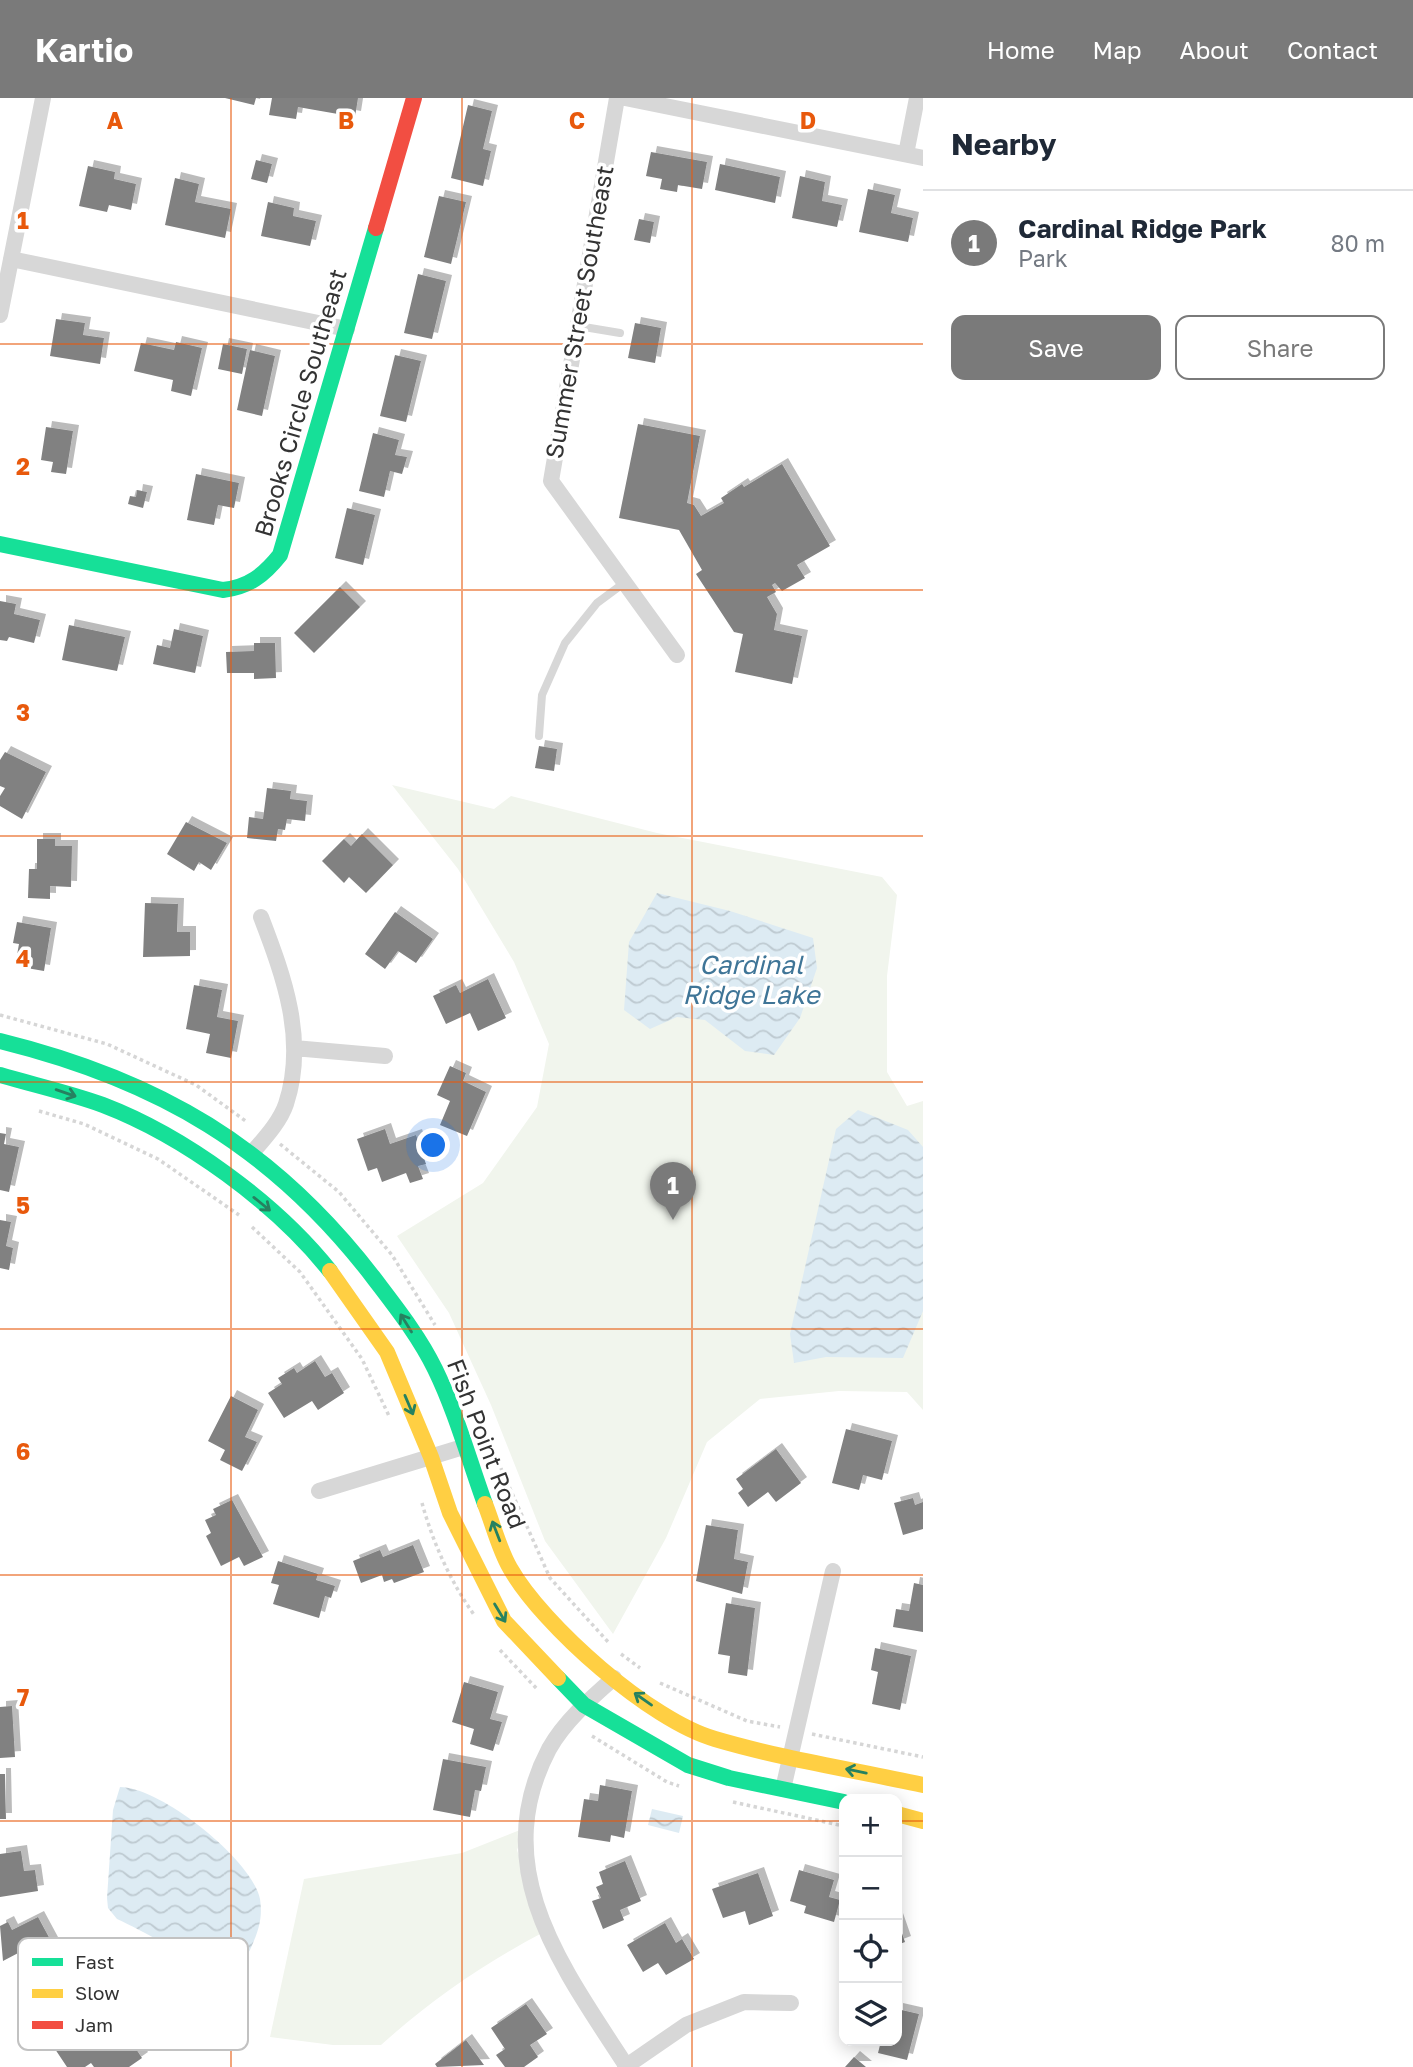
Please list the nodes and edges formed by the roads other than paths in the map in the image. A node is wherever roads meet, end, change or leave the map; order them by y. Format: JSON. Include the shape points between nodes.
{"nodes":[{"id":1,"x":44,"y":98,"type":"edge"},
{"id":2,"x":414,"y":98,"type":"edge"},
{"id":3,"x":617,"y":98,"type":"edge"},
{"id":4,"x":625,"y":98,"type":"edge"},
{"id":5,"x":917,"y":98,"type":"edge"},
{"id":6,"x":906,"y":154,"type":"junction"},
{"id":7,"x":923,"y":158,"type":"edge"},
{"id":8,"x":11,"y":259,"type":"junction"},
{"id":9,"x":0,"y":315,"type":"edge"},
{"id":10,"x":578,"y":326,"type":"junction"},
{"id":11,"x":347,"y":329,"type":"junction"},
{"id":12,"x":620,"y":333,"type":"dead end"},
{"id":13,"x":0,"y":544,"type":"edge"},
{"id":14,"x":624,"y":583,"type":"junction"},
{"id":15,"x":677,"y":654,"type":"dead end"},
{"id":16,"x":539,"y":736,"type":"dead end"},
{"id":17,"x":261,"y":917,"type":"dead end"},
{"id":18,"x":0,"y":1041,"type":"edge"},
{"id":19,"x":294,"y":1048,"type":"junction"},
{"id":20,"x":385,"y":1056,"type":"dead end"},
{"id":21,"x":0,"y":1075,"type":"edge"},
{"id":22,"x":253,"y":1153,"type":"junction"},
{"id":23,"x":463,"y":1447,"type":"junction"},
{"id":24,"x":431,"y":1457,"type":"junction"},
{"id":25,"x":319,"y":1491,"type":"dead end"},
{"id":26,"x":833,"y":1571,"type":"dead end"},
{"id":27,"x":614,"y":1678,"type":"junction"},
{"id":28,"x":584,"y":1705,"type":"junction"},
{"id":29,"x":791,"y":1757,"type":"junction"},
{"id":30,"x":923,"y":1785,"type":"edge"},
{"id":31,"x":783,"y":1789,"type":"junction"},
{"id":32,"x":839,"y":1801,"type":"edge"},
{"id":33,"x":902,"y":1815,"type":"edge"},
{"id":34,"x":923,"y":1821,"type":"edge"},
{"id":35,"x":791,"y":2003,"type":"dead end"},
{"id":36,"x":626,"y":2067,"type":"edge"}],
"edges":[{"from":1,"to":8,"type":"street"},
{"from":2,"to":11,"type":"street","name":"Brooks Circle Southeast"},
{"from":3,"to":10,"type":"street","name":"Summer Street Southeast"},
{"from":4,"to":6,"type":"street"},
{"from":5,"to":6,"type":"street"},
{"from":6,"to":7,"type":"street"},
{"from":8,"to":9,"type":"street"},
{"from":8,"to":11,"type":"street"},
{"from":10,"to":12,"type":"lane"},
{"from":10,"to":14,"type":"street","name":"Summer Street Southeast","via":[[551,481]]},
{"from":11,"to":13,"type":"street","name":"Brooks Circle Southeast","via":[[281,555],[264,576],[241,589],[223,590]]},
{"from":14,"to":15,"type":"street","name":"Summer Street Southeast"},
{"from":14,"to":16,"type":"lane","via":[[597,603],[565,643],[542,695]]},
{"from":17,"to":19,"type":"street","via":[[287,985]]},
{"from":18,"to":22,"type":"street","name":"Fish Point Road","via":[[111,1075],[182,1107]]},
{"from":19,"to":20,"type":"street"},
{"from":19,"to":22,"type":"street","via":[[285,1107]]},
{"from":21,"to":24,"type":"street","one_way":true,"via":[[102,1105],[166,1134],[223,1172],[280,1219],[310,1246],[387,1352]]},
{"from":23,"to":22,"type":"street","name":"Fish Point Road","one_way":true,"via":[[435,1368],[397,1308],[305,1197]]},
{"from":23,"to":24,"type":"street"},
{"from":27,"to":23,"type":"street","name":"Fish Point Road","one_way":true,"via":[[542,1614],[509,1567]]},
{"from":24,"to":25,"type":"street"},
{"from":24,"to":28,"type":"street","one_way":true,"via":[[450,1513],[504,1621]]},
{"from":26,"to":29,"type":"street"},
{"from":27,"to":28,"type":"street"},
{"from":29,"to":27,"type":"street","name":"Fish Point Road","one_way":true,"via":[[713,1739],[668,1716]]},
{"from":28,"to":31,"type":"street","via":[[688,1765]]},
{"from":28,"to":36,"type":"street","via":[[550,1748],[528,1801],[523,1845],[535,1899],[556,1956]]},
{"from":30,"to":29,"type":"street","name":"Fish Point Road","one_way":true},
{"from":29,"to":31,"type":"street"},
{"from":31,"to":32,"type":"street"},
{"from":33,"to":34,"type":"street"},
{"from":35,"to":36,"type":"street","via":[[744,2002],[686,2025]]}]}
